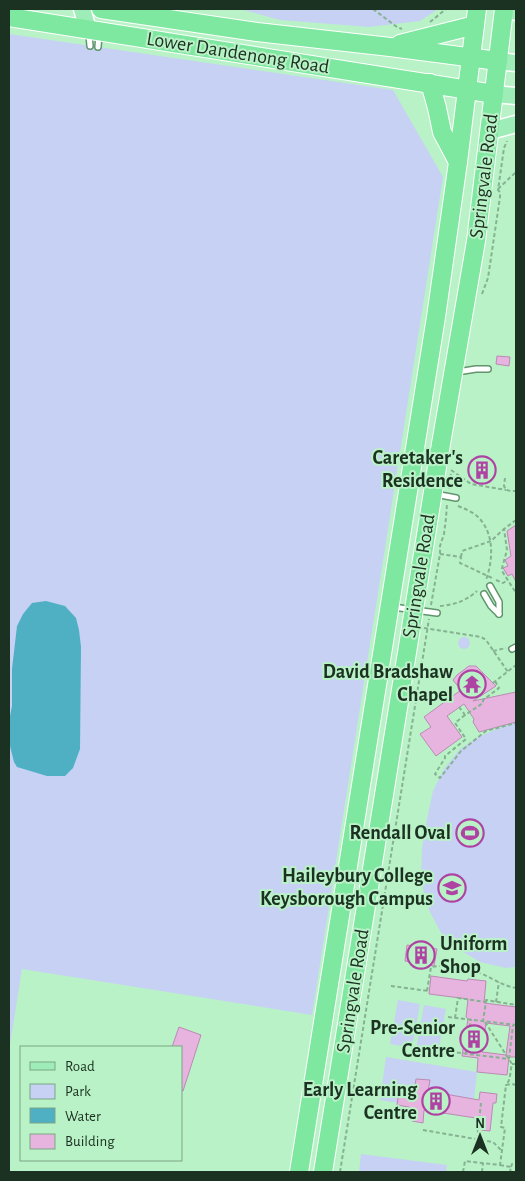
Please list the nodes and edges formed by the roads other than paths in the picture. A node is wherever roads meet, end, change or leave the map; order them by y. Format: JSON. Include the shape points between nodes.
{"nodes":[{"id":1,"x":82,"y":9,"type":"edge"},
{"id":2,"x":96,"y":9,"type":"edge"},
{"id":3,"x":504,"y":9,"type":"edge"},
{"id":4,"x":111,"y":10,"type":"edge"},
{"id":5,"x":9,"y":17,"type":"edge"},
{"id":6,"x":476,"y":17,"type":"edge"},
{"id":7,"x":94,"y":38,"type":"junction"},
{"id":8,"x":393,"y":39,"type":"junction"},
{"id":9,"x":471,"y":57,"type":"junction"},
{"id":10,"x":498,"y":60,"type":"junction"},
{"id":11,"x":516,"y":63,"type":"edge"},
{"id":12,"x":430,"y":83,"type":"junction"},
{"id":13,"x":467,"y":89,"type":"junction"},
{"id":14,"x":494,"y":94,"type":"junction"},
{"id":15,"x":516,"y":96,"type":"edge"},
{"id":16,"x":490,"y":131,"type":"junction"},
{"id":17,"x":512,"y":131,"type":"edge"},
{"id":18,"x":458,"y":162,"type":"junction"},
{"id":19,"x":488,"y":369,"type":"dead end"},
{"id":20,"x":454,"y":373,"type":"junction"},
{"id":21,"x":442,"y":498,"type":"junction"},
{"id":22,"x":456,"y":498,"type":"dead end"},
{"id":23,"x":490,"y":586,"type":"dead end"},
{"id":24,"x":484,"y":594,"type":"dead end"},
{"id":25,"x":390,"y":606,"type":"junction"},
{"id":26,"x":437,"y":613,"type":"dead end"},
{"id":27,"x":421,"y":619,"type":"junction"},
{"id":28,"x":299,"y":1172,"type":"edge"},
{"id":29,"x":324,"y":1172,"type":"edge"}],
"edges":[{"from":1,"to":7,"type":"main road"},
{"from":2,"to":7,"type":"main road"},
{"from":3,"to":10,"type":"highway","name":"Springvale Road"},
{"from":4,"to":8,"type":"highway","name":"Lower Dandenong Road","via":[[257,32]]},
{"from":5,"to":7,"type":"highway","name":"Lower Dandenong Road"},
{"from":6,"to":8,"type":"highway"},
{"from":6,"to":9,"type":"highway","name":"Springvale Road"},
{"from":7,"to":12,"type":"highway","name":"Lower Dandenong Road"},
{"from":8,"to":9,"type":"highway","name":"Lower Dandenong Road"},
{"from":9,"to":10,"type":"highway","name":"Lower Dandenong Road"},
{"from":9,"to":13,"type":"highway","name":"Springvale Road"},
{"from":10,"to":11,"type":"main road"},
{"from":10,"to":14,"type":"highway","name":"Springvale Road"},
{"from":12,"to":13,"type":"highway","name":"Lower Dandenong Road"},
{"from":12,"to":18,"type":"highway","via":[[442,132]]},
{"from":13,"to":14,"type":"highway","name":"Lower Dandenong Road"},
{"from":13,"to":18,"type":"highway","name":"Springvale Road"},
{"from":14,"to":15,"type":"main road"},
{"from":14,"to":16,"type":"highway","name":"Springvale Road"},
{"from":16,"to":17,"type":"main road"},
{"from":16,"to":20,"type":"highway","name":"Springvale Road"},
{"from":18,"to":25,"type":"highway","name":"Springvale Road"},
{"from":19,"to":20,"type":"lane"},
{"from":20,"to":21,"type":"highway","name":"Springvale Road"},
{"from":21,"to":22,"type":"lane"},
{"from":21,"to":27,"type":"highway","name":"Springvale Road"},
{"from":23,"to":24,"type":"lane","via":[[499,602],[499,614]]},
{"from":25,"to":27,"type":"lane"},
{"from":25,"to":28,"type":"highway","name":"Springvale Road"},
{"from":26,"to":27,"type":"lane"},
{"from":27,"to":29,"type":"highway","name":"Springvale Road"}]}
